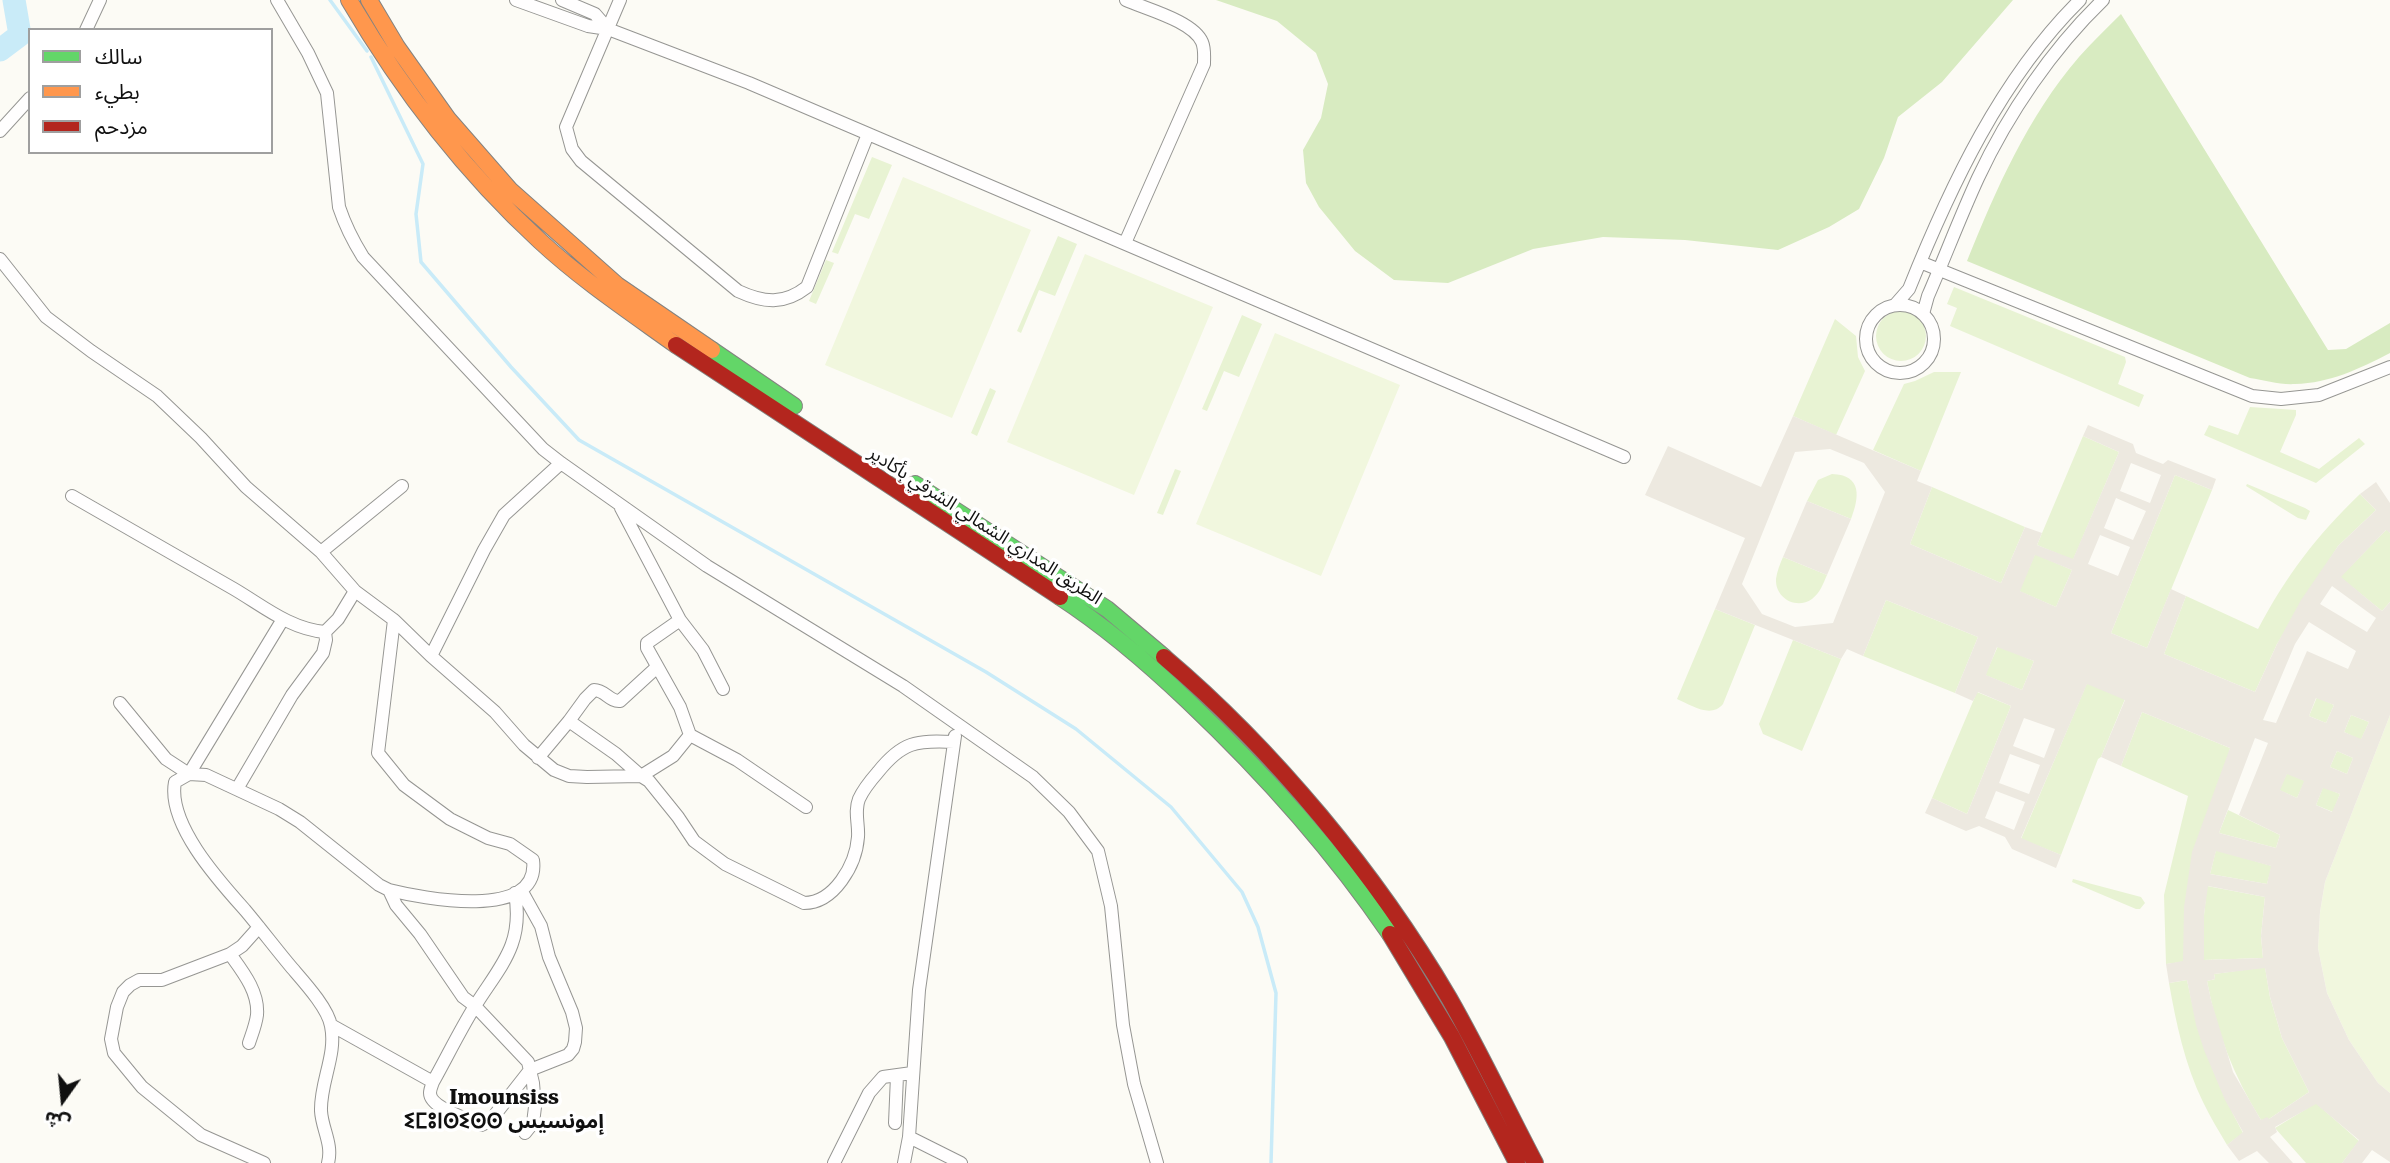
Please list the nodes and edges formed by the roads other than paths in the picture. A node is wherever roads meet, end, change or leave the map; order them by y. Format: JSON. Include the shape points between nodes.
{"nodes":[{"id":1,"x":100,"y":0,"type":"edge"},
{"id":2,"x":277,"y":0,"type":"edge"},
{"id":3,"x":349,"y":0,"type":"edge"},
{"id":4,"x":369,"y":0,"type":"edge"},
{"id":5,"x":516,"y":0,"type":"edge"},
{"id":6,"x":562,"y":0,"type":"edge"},
{"id":7,"x":620,"y":0,"type":"edge"},
{"id":8,"x":1126,"y":0,"type":"edge"},
{"id":9,"x":2080,"y":0,"type":"edge"},
{"id":10,"x":2103,"y":0,"type":"edge"},
{"id":11,"x":87,"y":28,"type":"edge"},
{"id":12,"x":608,"y":29,"type":"junction"},
{"id":13,"x":28,"y":100,"type":"edge"},
{"id":14,"x":0,"y":131,"type":"edge"},
{"id":15,"x":868,"y":134,"type":"junction"},
{"id":16,"x":1125,"y":243,"type":"junction"},
{"id":17,"x":0,"y":259,"type":"edge"},
{"id":18,"x":1920,"y":262,"type":"junction"},
{"id":19,"x":1939,"y":271,"type":"junction"},
{"id":20,"x":1895,"y":305,"type":"junction"},
{"id":21,"x":1923,"y":314,"type":"junction"},
{"id":22,"x":2390,"y":367,"type":"edge"},
{"id":23,"x":1625,"y":457,"type":"dead end"},
{"id":24,"x":561,"y":463,"type":"junction"},
{"id":25,"x":402,"y":486,"type":"dead end"},
{"id":26,"x":72,"y":496,"type":"dead end"},
{"id":27,"x":620,"y":505,"type":"junction"},
{"id":28,"x":321,"y":552,"type":"junction"},
{"id":29,"x":355,"y":590,"type":"junction"},
{"id":30,"x":283,"y":619,"type":"junction"},
{"id":31,"x":394,"y":620,"type":"junction"},
{"id":32,"x":680,"y":620,"type":"junction"},
{"id":33,"x":325,"y":632,"type":"junction"},
{"id":34,"x":430,"y":656,"type":"junction"},
{"id":35,"x":656,"y":668,"type":"junction"},
{"id":36,"x":723,"y":689,"type":"dead end"},
{"id":37,"x":120,"y":703,"type":"dead end"},
{"id":38,"x":569,"y":721,"type":"junction"},
{"id":39,"x":957,"y":724,"type":"junction"},
{"id":40,"x":690,"y":735,"type":"junction"},
{"id":41,"x":954,"y":742,"type":"junction"},
{"id":42,"x":538,"y":758,"type":"junction"},
{"id":43,"x":189,"y":774,"type":"junction"},
{"id":44,"x":641,"y":776,"type":"junction"},
{"id":45,"x":237,"y":789,"type":"junction"},
{"id":46,"x":806,"y":807,"type":"dead end"},
{"id":47,"x":389,"y":890,"type":"junction"},
{"id":48,"x":518,"y":892,"type":"junction"},
{"id":49,"x":259,"y":927,"type":"junction"},
{"id":50,"x":230,"y":954,"type":"junction"},
{"id":51,"x":475,"y":1006,"type":"junction"},
{"id":52,"x":331,"y":1025,"type":"junction"},
{"id":53,"x":249,"y":1042,"type":"dead end"},
{"id":54,"x":530,"y":1070,"type":"junction"},
{"id":55,"x":912,"y":1073,"type":"junction"},
{"id":56,"x":897,"y":1076,"type":"junction"},
{"id":57,"x":433,"y":1082,"type":"junction"},
{"id":58,"x":895,"y":1123,"type":"dead end"},
{"id":59,"x":525,"y":1133,"type":"dead end"},
{"id":60,"x":909,"y":1138,"type":"junction"},
{"id":61,"x":264,"y":1163,"type":"edge"},
{"id":62,"x":328,"y":1163,"type":"edge"},
{"id":63,"x":834,"y":1163,"type":"edge"},
{"id":64,"x":904,"y":1163,"type":"edge"},
{"id":65,"x":961,"y":1163,"type":"edge"},
{"id":66,"x":1157,"y":1163,"type":"edge"},
{"id":67,"x":1517,"y":1163,"type":"edge"},
{"id":68,"x":1535,"y":1163,"type":"edge"}],
"edges":[{"from":1,"to":11,"type":"street"},
{"from":2,"to":24,"type":"street","via":[[327,93],[339,207],[356,246],[451,352]]},
{"from":3,"to":67,"type":"highway","name":"الطريق المداري الشمالي الشرقي بأكادير","via":[[382,56],[432,124],[540,241],[698,361],[1092,618],[1209,719],[1289,804],[1380,919],[1435,1007]]},
{"from":4,"to":68,"type":"highway","name":"الطريق المداري الشمالي الشرقي بأكادير","via":[[397,47],[479,157],[585,259],[718,355],[1107,609],[1226,714],[1349,851],[1398,918],[1449,999]]},
{"from":5,"to":12,"type":"street"},
{"from":6,"to":12,"type":"street","via":[[595,15]]},
{"from":7,"to":12,"type":"street"},
{"from":8,"to":16,"type":"street","via":[[1197,34],[1204,64]]},
{"from":9,"to":18,"type":"street","via":[[2012,85],[1983,132]]},
{"from":10,"to":19,"type":"street","via":[[2055,54],[2012,117],[1978,177]]},
{"from":12,"to":15,"type":"street"},
{"from":12,"to":15,"type":"street","via":[[566,127],[567,136],[580,161],[746,295],[778,300],[807,287]]},
{"from":13,"to":14,"type":"street"},
{"from":15,"to":16,"type":"street"},
{"from":16,"to":23,"type":"street"},
{"from":17,"to":28,"type":"street","via":[[47,317],[157,396],[246,487]]},
{"from":18,"to":19,"type":"street"},
{"from":18,"to":20,"type":"street","via":[[1909,289]]},
{"from":19,"to":21,"type":"street"},
{"from":19,"to":22,"type":"street","via":[[2252,396],[2319,395]]},
{"from":20,"to":21,"type":"street"},
{"from":20,"to":21,"type":"street","via":[[1877,314],[1867,330],[1867,350],[1886,370],[1908,372],[1928,358],[1933,329]]},
{"from":24,"to":27,"type":"street"},
{"from":24,"to":34,"type":"street","via":[[504,515]]},
{"from":25,"to":28,"type":"street"},
{"from":26,"to":30,"type":"street"},
{"from":27,"to":32,"type":"street"},
{"from":27,"to":39,"type":"street","via":[[707,566],[904,686]]},
{"from":28,"to":29,"type":"street"},
{"from":29,"to":31,"type":"street"},
{"from":29,"to":33,"type":"street"},
{"from":30,"to":33,"type":"street","via":[[309,631]]},
{"from":30,"to":43,"type":"street"},
{"from":31,"to":34,"type":"street"},
{"from":31,"to":48,"type":"street","via":[[378,752],[404,785],[450,820],[510,844],[533,860],[535,870]]},
{"from":32,"to":35,"type":"street","via":[[648,643]]},
{"from":32,"to":36,"type":"street","via":[[703,650]]},
{"from":33,"to":45,"type":"street","via":[[323,653],[292,695]]},
{"from":34,"to":42,"type":"street","via":[[495,712]]},
{"from":35,"to":38,"type":"street","via":[[620,701],[594,690]]},
{"from":35,"to":40,"type":"street","via":[[680,707]]},
{"from":37,"to":43,"type":"street","via":[[166,759]]},
{"from":38,"to":42,"type":"street"},
{"from":38,"to":44,"type":"street"},
{"from":39,"to":41,"type":"street"},
{"from":39,"to":66,"type":"street","via":[[1033,777],[1069,812],[1098,851],[1111,906],[1123,1025]]},
{"from":40,"to":44,"type":"street","via":[[673,757]]},
{"from":40,"to":46,"type":"street","via":[[737,760]]},
{"from":41,"to":44,"type":"street","via":[[911,744],[886,762],[860,797],[858,838],[844,877],[827,897],[811,903],[725,864],[694,841],[649,780]]},
{"from":41,"to":55,"type":"street","via":[[919,990]]},
{"from":42,"to":44,"type":"street","via":[[569,776]]},
{"from":43,"to":45,"type":"street","via":[[206,775]]},
{"from":43,"to":49,"type":"street","via":[[174,787],[187,836],[221,886]]},
{"from":45,"to":47,"type":"street","via":[[291,816]]},
{"from":47,"to":48,"type":"street","via":[[459,902],[486,901]]},
{"from":47,"to":51,"type":"street","via":[[453,985]]},
{"from":48,"to":51,"type":"street","via":[[511,951]]},
{"from":48,"to":54,"type":"street","via":[[541,926],[576,1028],[568,1055]]},
{"from":49,"to":50,"type":"street"},
{"from":49,"to":52,"type":"street"},
{"from":50,"to":53,"type":"street","via":[[254,995],[257,1015]]},
{"from":50,"to":61,"type":"street","via":[[162,981],[139,980],[130,985],[117,1007],[111,1039],[114,1053],[142,1087],[201,1135]]},
{"from":51,"to":54,"type":"street"},
{"from":51,"to":57,"type":"street"},
{"from":52,"to":57,"type":"street"},
{"from":52,"to":62,"type":"street","via":[[332,1047],[321,1112]]},
{"from":54,"to":57,"type":"street","via":[[481,1125],[434,1103],[430,1094]]},
{"from":54,"to":59,"type":"street","via":[[535,1108],[533,1123]]},
{"from":55,"to":56,"type":"street"},
{"from":55,"to":60,"type":"street"},
{"from":56,"to":58,"type":"street"},
{"from":56,"to":63,"type":"street","via":[[883,1077],[869,1093]]},
{"from":60,"to":64,"type":"street"},
{"from":60,"to":65,"type":"street"}]}
